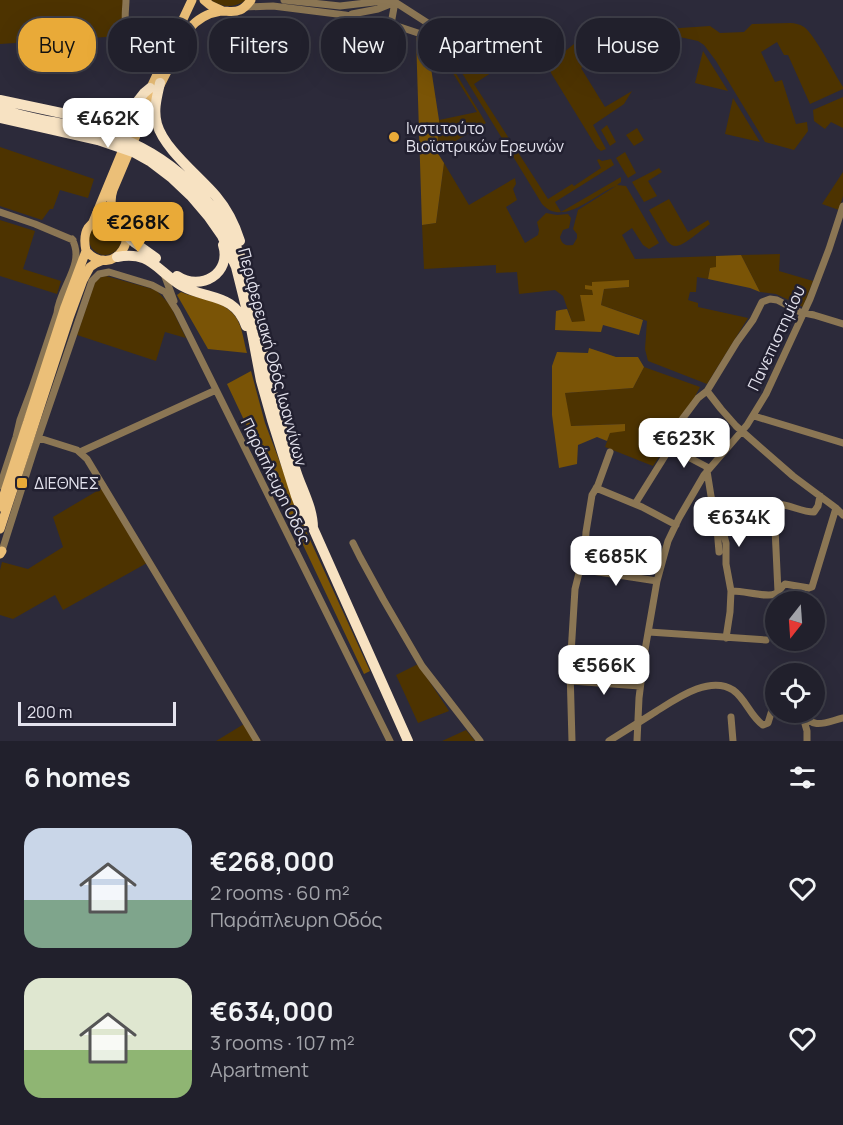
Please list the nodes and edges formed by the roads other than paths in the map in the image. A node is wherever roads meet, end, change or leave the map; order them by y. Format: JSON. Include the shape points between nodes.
{"nodes":[{"id":1,"x":126,"y":0,"type":"edge"},
{"id":2,"x":192,"y":0,"type":"edge"},
{"id":3,"x":204,"y":0,"type":"edge"},
{"id":4,"x":284,"y":0,"type":"edge"},
{"id":5,"x":395,"y":2,"type":"junction"},
{"id":6,"x":248,"y":4,"type":"edge"},
{"id":7,"x":223,"y":11,"type":"junction"},
{"id":8,"x":345,"y":15,"type":"junction"},
{"id":9,"x":126,"y":18,"type":"edge"},
{"id":10,"x":183,"y":18,"type":"edge"},
{"id":11,"x":360,"y":18,"type":"edge"},
{"id":12,"x":392,"y":18,"type":"edge"},
{"id":13,"x":420,"y":18,"type":"edge"},
{"id":14,"x":157,"y":72,"type":"edge"},
{"id":15,"x":160,"y":83,"type":"junction"},
{"id":16,"x":150,"y":88,"type":"junction"},
{"id":17,"x":0,"y":100,"type":"edge"},
{"id":18,"x":0,"y":110,"type":"edge"},
{"id":19,"x":0,"y":118,"type":"edge"},
{"id":20,"x":115,"y":141,"type":"junction"},
{"id":21,"x":142,"y":152,"type":"junction"},
{"id":22,"x":843,"y":206,"type":"edge"},
{"id":23,"x":0,"y":212,"type":"edge"},
{"id":24,"x":117,"y":220,"type":"junction"},
{"id":25,"x":93,"y":222,"type":"junction"},
{"id":26,"x":219,"y":230,"type":"junction"},
{"id":27,"x":86,"y":231,"type":"junction"},
{"id":28,"x":58,"y":233,"type":"junction"},
{"id":29,"x":126,"y":235,"type":"junction"},
{"id":30,"x":72,"y":239,"type":"junction"},
{"id":31,"x":86,"y":251,"type":"junction"},
{"id":32,"x":117,"y":257,"type":"junction"},
{"id":33,"x":103,"y":260,"type":"junction"},
{"id":34,"x":245,"y":268,"type":"junction"},
{"id":35,"x":163,"y":272,"type":"junction"},
{"id":36,"x":70,"y":295,"type":"junction"},
{"id":37,"x":174,"y":307,"type":"junction"},
{"id":38,"x":57,"y":313,"type":"junction"},
{"id":39,"x":804,"y":313,"type":"junction"},
{"id":40,"x":843,"y":324,"type":"edge"},
{"id":41,"x":254,"y":346,"type":"junction"},
{"id":42,"x":216,"y":390,"type":"junction"},
{"id":43,"x":707,"y":391,"type":"junction"},
{"id":44,"x":32,"y":410,"type":"junction"},
{"id":45,"x":754,"y":416,"type":"junction"},
{"id":46,"x":33,"y":428,"type":"junction"},
{"id":47,"x":18,"y":429,"type":"junction"},
{"id":48,"x":742,"y":431,"type":"junction"},
{"id":49,"x":39,"y":438,"type":"junction"},
{"id":50,"x":843,"y":442,"type":"edge"},
{"id":51,"x":669,"y":447,"type":"junction"},
{"id":52,"x":80,"y":452,"type":"junction"},
{"id":53,"x":610,"y":452,"type":"dead end"},
{"id":54,"x":708,"y":470,"type":"junction"},
{"id":55,"x":0,"y":486,"type":"edge"},
{"id":56,"x":596,"y":488,"type":"junction"},
{"id":57,"x":820,"y":496,"type":"junction"},
{"id":58,"x":635,"y":504,"type":"junction"},
{"id":59,"x":0,"y":507,"type":"edge"},
{"id":60,"x":836,"y":508,"type":"junction"},
{"id":61,"x":843,"y":515,"type":"edge"},
{"id":62,"x":716,"y":516,"type":"junction"},
{"id":63,"x":676,"y":525,"type":"junction"},
{"id":64,"x":722,"y":527,"type":"junction"},
{"id":65,"x":313,"y":528,"type":"junction"},
{"id":66,"x":0,"y":529,"type":"edge"},
{"id":67,"x":775,"y":532,"type":"junction"},
{"id":68,"x":353,"y":543,"type":"dead end"},
{"id":69,"x":719,"y":552,"type":"dead end"},
{"id":70,"x":1,"y":554,"type":"edge"},
{"id":71,"x":579,"y":569,"type":"junction"},
{"id":72,"x":657,"y":581,"type":"junction"},
{"id":73,"x":731,"y":591,"type":"junction"},
{"id":74,"x":778,"y":591,"type":"edge"},
{"id":75,"x":779,"y":591,"type":"edge"},
{"id":76,"x":765,"y":594,"type":"edge"},
{"id":77,"x":649,"y":632,"type":"junction"},
{"id":78,"x":726,"y":638,"type":"junction"},
{"id":79,"x":765,"y":640,"type":"edge"},
{"id":80,"x":571,"y":681,"type":"junction"},
{"id":81,"x":640,"y":687,"type":"junction"},
{"id":82,"x":732,"y":717,"type":"dead end"},
{"id":83,"x":843,"y":718,"type":"edge"},
{"id":84,"x":637,"y":723,"type":"junction"},
{"id":85,"x":768,"y":723,"type":"edge"},
{"id":86,"x":804,"y":723,"type":"edge"},
{"id":87,"x":813,"y":724,"type":"joint"},
{"id":88,"x":258,"y":741,"type":"edge"},
{"id":89,"x":390,"y":741,"type":"edge"},
{"id":90,"x":408,"y":741,"type":"edge"},
{"id":91,"x":480,"y":741,"type":"edge"},
{"id":92,"x":572,"y":741,"type":"edge"},
{"id":93,"x":609,"y":741,"type":"edge"},
{"id":94,"x":637,"y":741,"type":"edge"},
{"id":95,"x":733,"y":741,"type":"edge"},
{"id":96,"x":809,"y":741,"type":"edge"}],
"edges":[{"from":1,"to":9,"type":"street"},
{"from":2,"to":10,"type":"main road"},
{"from":3,"to":7,"type":"main road"},
{"from":4,"to":5,"type":"street","via":[[340,6]]},
{"from":5,"to":8,"type":"street"},
{"from":5,"to":12,"type":"street"},
{"from":5,"to":13,"type":"street"},
{"from":6,"to":7,"type":"main road","via":[[234,12]]},
{"from":6,"to":8,"type":"street"},
{"from":7,"to":15,"type":"main road","via":[[192,25]]},
{"from":8,"to":11,"type":"street"},
{"from":14,"to":16,"type":"main road"},
{"from":15,"to":24,"type":"main road","via":[[112,194]]},
{"from":15,"to":34,"type":"highway","via":[[155,111],[161,134],[223,205],[237,232]]},
{"from":16,"to":17,"type":"highway","via":[[127,113],[105,120]]},
{"from":16,"to":25,"type":"main road"},
{"from":18,"to":20,"type":"highway","name":"Περιφερειακή Οδός Ιωαννίνων","via":[[85,128]]},
{"from":19,"to":20,"type":"highway","name":"Περιφερειακή Οδός Ιωαννίνων"},
{"from":20,"to":21,"type":"highway","name":"Περιφερειακή Οδός Ιωαννίνων"},
{"from":21,"to":26,"type":"highway","name":"Περιφερειακή Οδός Ιωαννίνων","via":[[185,189]]},
{"from":21,"to":34,"type":"highway","name":"Περιφερειακή Οδός Ιωαννίνων","via":[[178,171],[206,198],[224,224]]},
{"from":22,"to":39,"type":"street","name":"Πανεπιστημίου"},
{"from":23,"to":28,"type":"street"},
{"from":24,"to":25,"type":"main road"},
{"from":24,"to":29,"type":"main road"},
{"from":25,"to":27,"type":"main road"},
{"from":26,"to":29,"type":"highway","via":[[225,252],[220,270],[198,282],[178,276]]},
{"from":26,"to":41,"type":"highway","name":"Περιφερειακή Οδός Ιωαννίνων","via":[[236,267]]},
{"from":27,"to":28,"type":"street"},
{"from":27,"to":31,"type":"main road"},
{"from":28,"to":30,"type":"street"},
{"from":29,"to":32,"type":"main road","via":[[127,244]]},
{"from":30,"to":31,"type":"street"},
{"from":30,"to":38,"type":"street","via":[[76,260]]},
{"from":31,"to":33,"type":"main road"},
{"from":31,"to":36,"type":"main road"},
{"from":32,"to":33,"type":"main road"},
{"from":32,"to":35,"type":"highway","via":[[141,256]]},
{"from":33,"to":46,"type":"main road","via":[[86,273]]},
{"from":34,"to":65,"type":"highway","name":"Περιφερειακή Οδός Ιωαννίνων","via":[[272,392]]},
{"from":35,"to":37,"type":"street"},
{"from":35,"to":41,"type":"highway","via":[[186,288],[232,305],[243,318]]},
{"from":36,"to":38,"type":"main road"},
{"from":36,"to":44,"type":"main road"},
{"from":37,"to":42,"type":"street","name":"Παράπλευρη Οδός"},
{"from":37,"to":49,"type":"street","name":"Παράπλευρη Οδός","via":[[158,287],[112,273],[96,275]]},
{"from":38,"to":47,"type":"street"},
{"from":39,"to":40,"type":"street"},
{"from":39,"to":43,"type":"street","via":[[777,300],[762,302]]},
{"from":39,"to":45,"type":"street","name":"Πανεπιστημίου"},
{"from":41,"to":65,"type":"highway","name":"Περιφερειακή Οδός Ιωαννίνων","via":[[285,461],[305,519]]},
{"from":42,"to":52,"type":"street"},
{"from":42,"to":89,"type":"street","name":"Παράπλευρη Οδός"},
{"from":43,"to":48,"type":"street"},
{"from":43,"to":51,"type":"street","via":[[680,422]]},
{"from":44,"to":47,"type":"main road"},
{"from":44,"to":59,"type":"main road"},
{"from":45,"to":48,"type":"street","name":"Πανεπιστημίου"},
{"from":45,"to":50,"type":"street"},
{"from":46,"to":49,"type":"main road"},
{"from":46,"to":66,"type":"main road"},
{"from":47,"to":55,"type":"street"},
{"from":48,"to":54,"type":"street","name":"Πανεπιστημίου"},
{"from":48,"to":57,"type":"street"},
{"from":49,"to":52,"type":"street"},
{"from":49,"to":70,"type":"street"},
{"from":51,"to":54,"type":"street"},
{"from":51,"to":58,"type":"street"},
{"from":52,"to":88,"type":"street"},
{"from":53,"to":56,"type":"street"},
{"from":54,"to":62,"type":"street"},
{"from":54,"to":63,"type":"street","name":"Πανεπιστημίου"},
{"from":56,"to":58,"type":"street"},
{"from":56,"to":71,"type":"street"},
{"from":57,"to":60,"type":"street"},
{"from":57,"to":67,"type":"street","via":[[814,512],[774,506]]},
{"from":58,"to":63,"type":"street"},
{"from":60,"to":61,"type":"street"},
{"from":60,"to":75,"type":"street","via":[[813,587],[785,584]]},
{"from":62,"to":64,"type":"street"},
{"from":62,"to":69,"type":"street"},
{"from":63,"to":72,"type":"street","name":"Πανεπιστημίου"},
{"from":64,"to":67,"type":"street"},
{"from":64,"to":73,"type":"street"},
{"from":65,"to":90,"type":"highway","name":"Περιφερειακή Οδός Ιωαννίνων"},
{"from":67,"to":74,"type":"street"},
{"from":68,"to":91,"type":"street","via":[[422,666]]},
{"from":71,"to":72,"type":"street"},
{"from":71,"to":80,"type":"street"},
{"from":72,"to":77,"type":"street","name":"Πανεπιστημίου"},
{"from":73,"to":76,"type":"street"},
{"from":73,"to":78,"type":"street"},
{"from":77,"to":78,"type":"street"},
{"from":77,"to":81,"type":"street","name":"Πανεπιστημίου"},
{"from":78,"to":79,"type":"street"},
{"from":80,"to":81,"type":"street"},
{"from":80,"to":92,"type":"street"},
{"from":81,"to":84,"type":"street","name":"Πανεπιστημίου"},
{"from":82,"to":95,"type":"street"},
{"from":83,"to":87,"type":"street"},
{"from":84,"to":85,"type":"street","via":[[690,692],[724,687],[742,699],[763,725]]},
{"from":84,"to":93,"type":"street"},
{"from":84,"to":94,"type":"street","name":"Πανεπιστημίου"},
{"from":86,"to":96,"type":"street"},
{"from":87,"to":96,"type":"street"}]}
